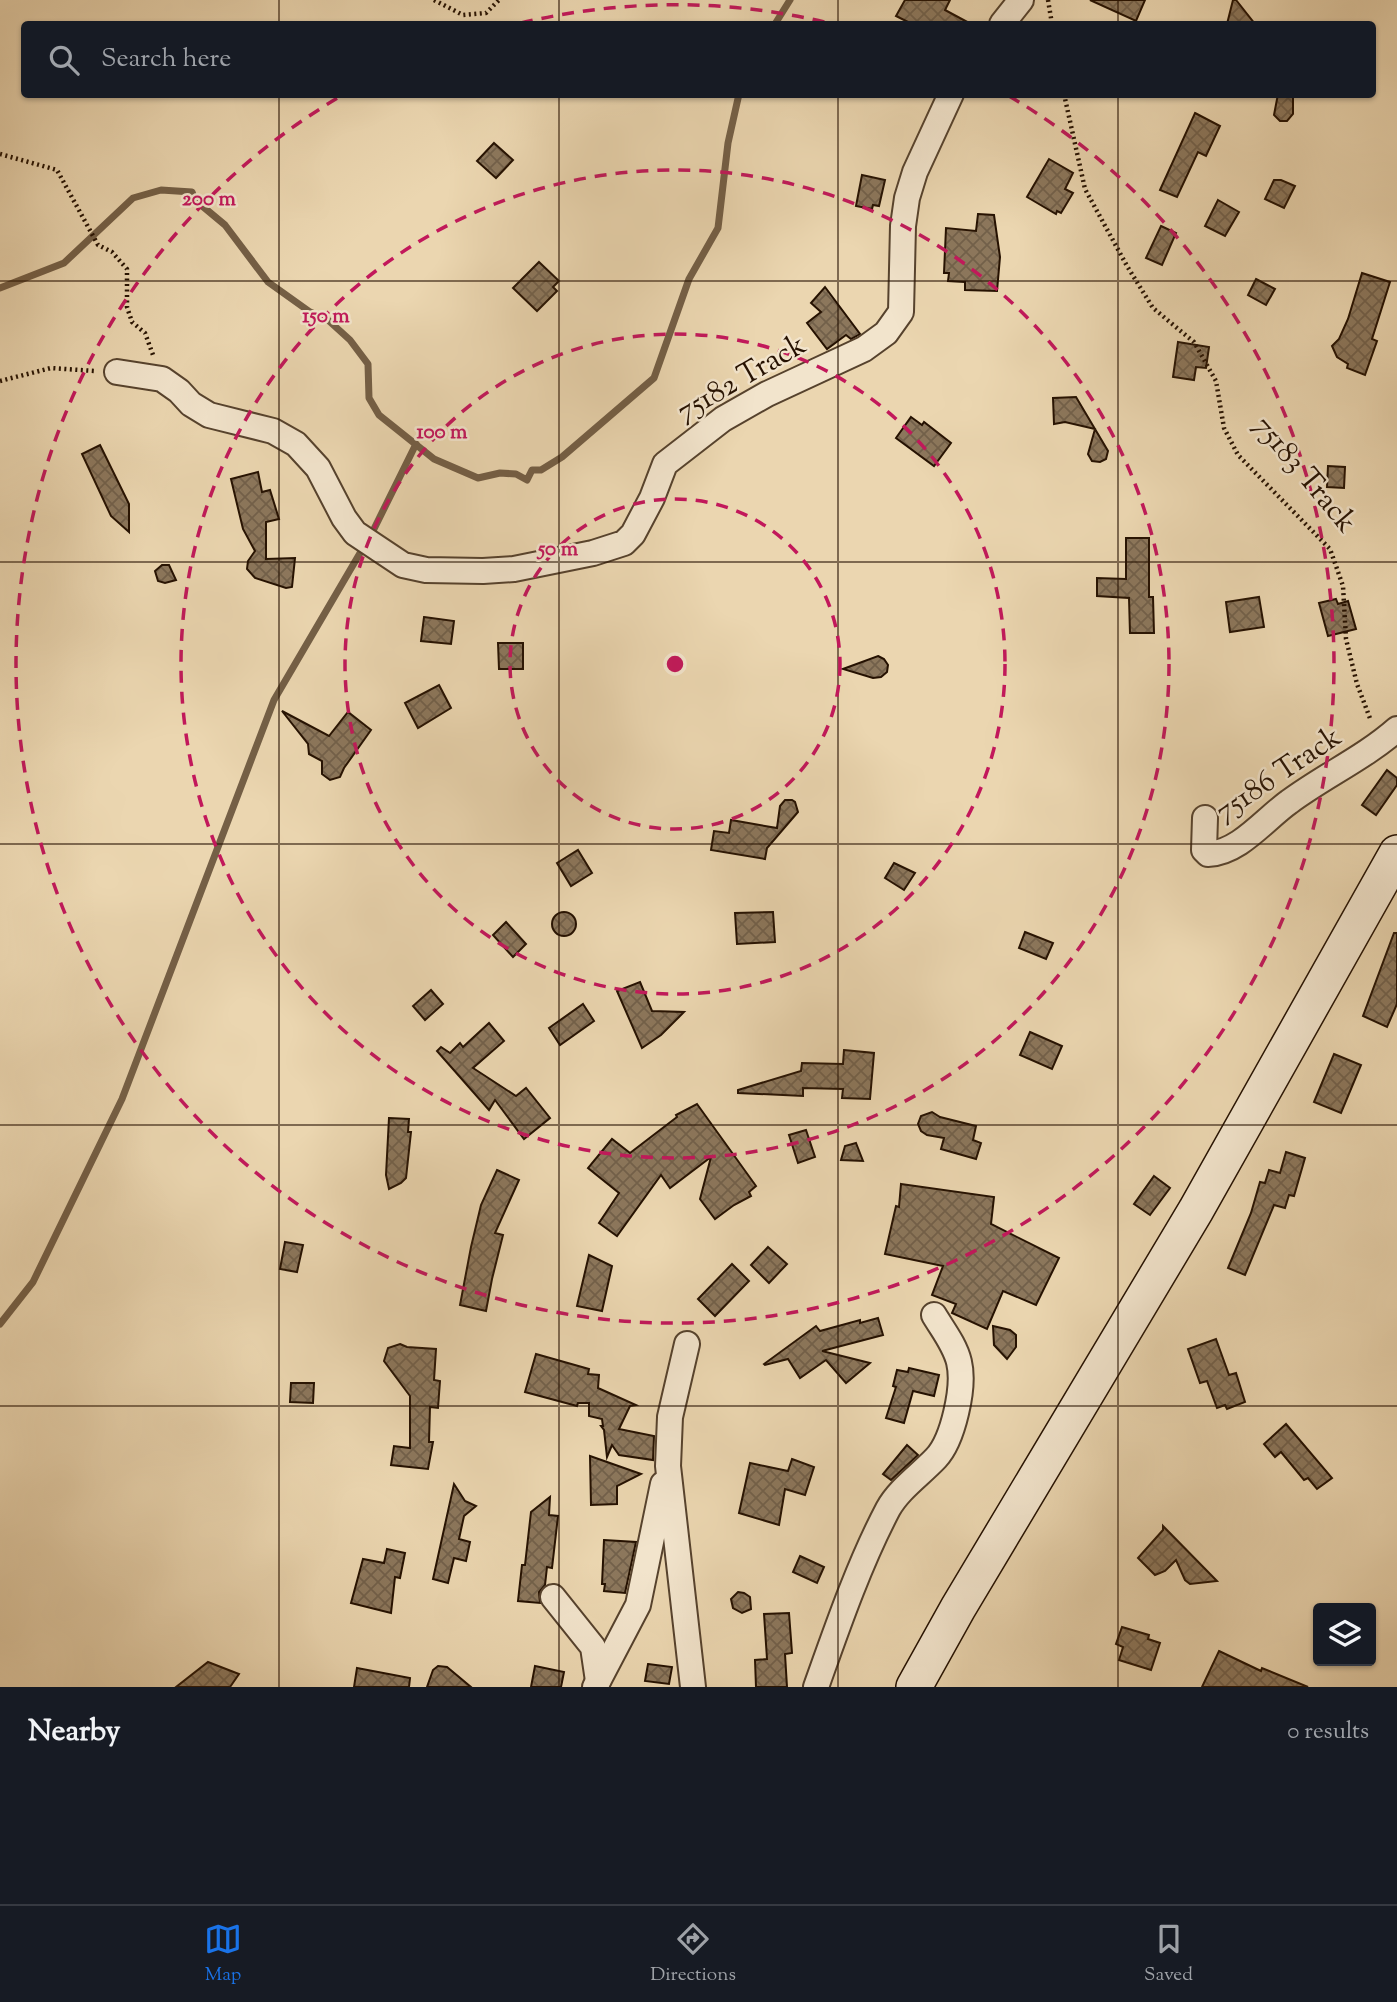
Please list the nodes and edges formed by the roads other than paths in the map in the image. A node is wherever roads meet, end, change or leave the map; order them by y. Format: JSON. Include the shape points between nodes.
{"nodes":[{"id":1,"x":1021,"y":0,"type":"edge"},
{"id":2,"x":1004,"y":21,"type":"edge"},
{"id":3,"x":949,"y":98,"type":"edge"},
{"id":4,"x":117,"y":372,"type":"road end"},
{"id":5,"x":1389,"y":737,"type":"edge"},
{"id":6,"x":1205,"y":818,"type":"dead end"},
{"id":7,"x":1397,"y":853,"type":"edge"},
{"id":8,"x":934,"y":1315,"type":"dead end"},
{"id":9,"x":687,"y":1344,"type":"dead end"},
{"id":10,"x":668,"y":1466,"type":"junction"},
{"id":11,"x":553,"y":1597,"type":"dead end"},
{"id":12,"x":597,"y":1684,"type":"edge"},
{"id":13,"x":693,"y":1687,"type":"edge"},
{"id":14,"x":816,"y":1687,"type":"edge"},
{"id":15,"x":914,"y":1687,"type":"edge"}],
"edges":[{"from":1,"to":2,"type":"street"},
{"from":3,"to":4,"type":"street","name":"75182 Track","via":[[907,198],[901,312],[886,333],[723,419],[665,464],[639,526],[624,542],[593,553],[514,569],[426,570],[403,565],[355,533],[318,468],[296,444],[273,431],[209,415],[162,379]]},
{"from":5,"to":6,"type":"street","name":"75186 Track","via":[[1219,853],[1204,850]]},
{"from":7,"to":15,"type":"street","via":[[1196,1210]]},
{"from":8,"to":14,"type":"street","via":[[959,1364],[961,1385],[952,1427],[939,1456],[889,1507]]},
{"from":9,"to":10,"type":"street","via":[[670,1417]]},
{"from":10,"to":12,"type":"street","via":[[638,1605]]},
{"from":10,"to":13,"type":"street"},
{"from":11,"to":12,"type":"street","via":[[593,1647]]}]}
